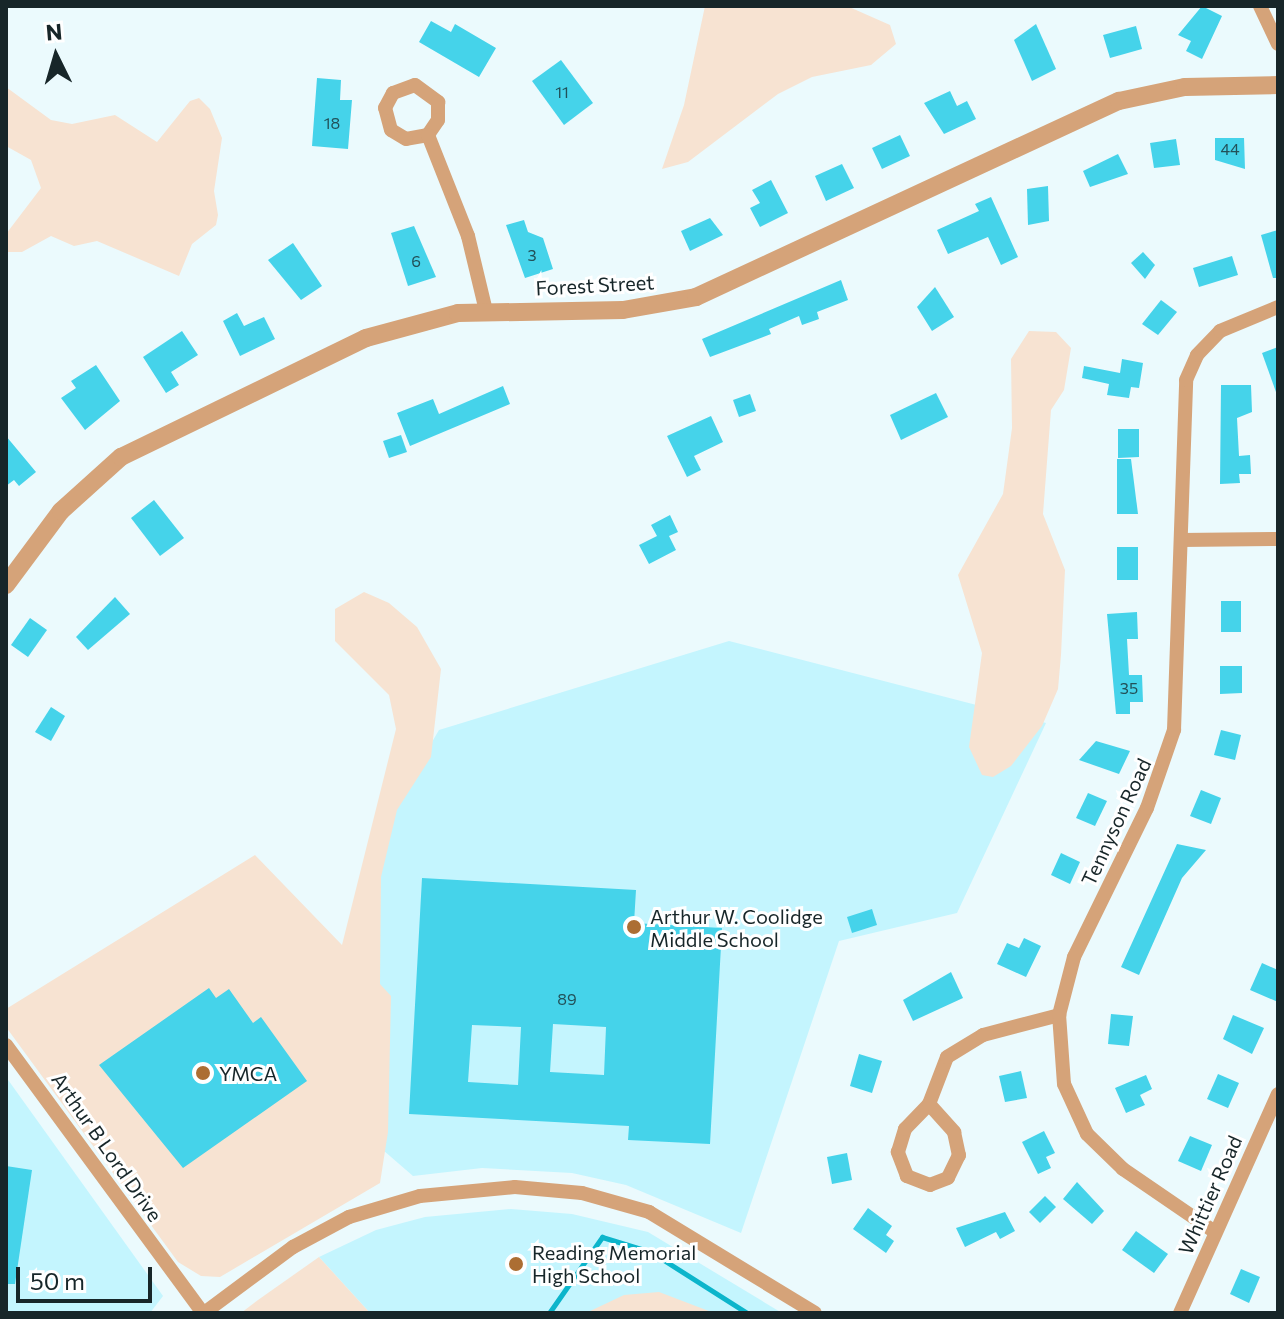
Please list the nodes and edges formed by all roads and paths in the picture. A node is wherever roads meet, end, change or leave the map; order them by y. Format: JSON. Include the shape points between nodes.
{"nodes":[{"id":1,"x":1260,"y":6,"type":"edge"},
{"id":2,"x":1278,"y":44,"type":"edge"},
{"id":3,"x":1278,"y":85,"type":"edge"},
{"id":4,"x":428,"y":135,"type":"dead end"},
{"id":5,"x":1278,"y":307,"type":"edge"},
{"id":6,"x":486,"y":311,"type":"junction"},
{"id":7,"x":1278,"y":539,"type":"edge"},
{"id":8,"x":1181,"y":540,"type":"junction"},
{"id":9,"x":6,"y":585,"type":"edge"},
{"id":10,"x":1059,"y":1015,"type":"junction"},
{"id":11,"x":6,"y":1045,"type":"edge"},
{"id":12,"x":1278,"y":1094,"type":"edge"},
{"id":13,"x":929,"y":1104,"type":"junction"},
{"id":14,"x":1215,"y":1232,"type":"junction"},
{"id":15,"x":203,"y":1313,"type":"edge"},
{"id":16,"x":815,"y":1313,"type":"edge"},
{"id":17,"x":1180,"y":1313,"type":"edge"}],
"edges":[{"from":1,"to":2,"type":"street"},
{"from":3,"to":6,"type":"street","name":"Forest Street","via":[[1185,87],[1119,101],[696,297],[623,310]]},
{"from":4,"to":6,"type":"street","via":[[459,209]]},
{"from":5,"to":8,"type":"street","name":"Tennyson Road","via":[[1220,331],[1190,367],[1180,426]]},
{"from":6,"to":9,"type":"street","name":"Forest Street","via":[[419,320],[366,338],[143,443],[80,490]]},
{"from":7,"to":8,"type":"street"},
{"from":8,"to":10,"type":"street","name":"Tennyson Road","via":[[1172,742],[1147,808],[1074,957]]},
{"from":10,"to":13,"type":"street","via":[[1005,1028],[954,1050],[936,1076]]},
{"from":10,"to":14,"type":"street","name":"Tennyson Road","via":[[1064,1084],[1087,1134],[1123,1169]]},
{"from":11,"to":15,"type":"street","name":"Arthur B Lord Drive"},
{"from":12,"to":14,"type":"street","name":"Whittier Road"},
{"from":13,"to":13,"type":"street","via":[[950,1126],[959,1155],[948,1178],[930,1185],[907,1176],[898,1152],[905,1129]]},
{"from":14,"to":17,"type":"street","name":"Whittier Road"},
{"from":15,"to":16,"type":"street","via":[[293,1247],[349,1217],[420,1196],[515,1187],[582,1193],[649,1212]]}]}
